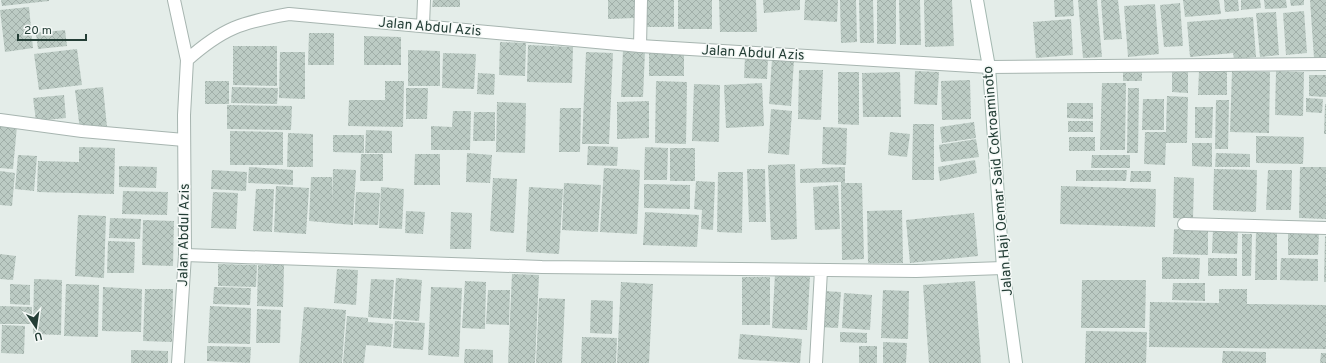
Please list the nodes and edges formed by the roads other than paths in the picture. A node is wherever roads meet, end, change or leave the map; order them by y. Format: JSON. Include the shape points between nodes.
{"nodes":[{"id":1,"x":174,"y":0,"type":"edge"},
{"id":2,"x":424,"y":0,"type":"edge"},
{"id":3,"x":641,"y":0,"type":"edge"},
{"id":4,"x":976,"y":0,"type":"edge"},
{"id":5,"x":423,"y":26,"type":"junction"},
{"id":6,"x":640,"y":46,"type":"junction"},
{"id":7,"x":187,"y":60,"type":"junction"},
{"id":8,"x":1326,"y":64,"type":"edge"},
{"id":9,"x":989,"y":67,"type":"junction"},
{"id":10,"x":0,"y":120,"type":"edge"},
{"id":11,"x":184,"y":140,"type":"junction"},
{"id":12,"x":1184,"y":224,"type":"dead end"},
{"id":13,"x":1326,"y":228,"type":"edge"},
{"id":14,"x":185,"y":256,"type":"junction"},
{"id":15,"x":1003,"y":268,"type":"junction"},
{"id":16,"x":821,"y":270,"type":"junction"},
{"id":17,"x":178,"y":363,"type":"edge"},
{"id":18,"x":816,"y":363,"type":"edge"},
{"id":19,"x":1016,"y":363,"type":"edge"}],
"edges":[{"from":1,"to":7,"type":"street"},
{"from":2,"to":5,"type":"street"},
{"from":3,"to":6,"type":"street"},
{"from":4,"to":9,"type":"street","name":"Jalan Haji Oemar Said Cokroaminoto"},
{"from":5,"to":6,"type":"street","name":"Jalan Abdul Azis"},
{"from":5,"to":7,"type":"street","name":"Jalan Abdul Azis","via":[[289,14],[254,20],[228,29],[202,46]]},
{"from":6,"to":9,"type":"street","name":"Jalan Abdul Azis"},
{"from":7,"to":11,"type":"street","name":"Jalan Abdul Azis"},
{"from":8,"to":9,"type":"street","name":"Jalan Abdul Azis"},
{"from":9,"to":15,"type":"street","name":"Jalan Haji Oemar Said Cokroaminoto"},
{"from":10,"to":11,"type":"street","via":[[82,131]]},
{"from":11,"to":14,"type":"street","name":"Jalan Abdul Azis"},
{"from":12,"to":13,"type":"street"},
{"from":14,"to":16,"type":"street","via":[[542,267]]},
{"from":14,"to":17,"type":"street","name":"Jalan Abdul Azis"},
{"from":15,"to":16,"type":"street","via":[[916,271]]},
{"from":15,"to":19,"type":"street","name":"Jalan Haji Oemar Said Cokroaminoto"},
{"from":16,"to":18,"type":"street"}]}
